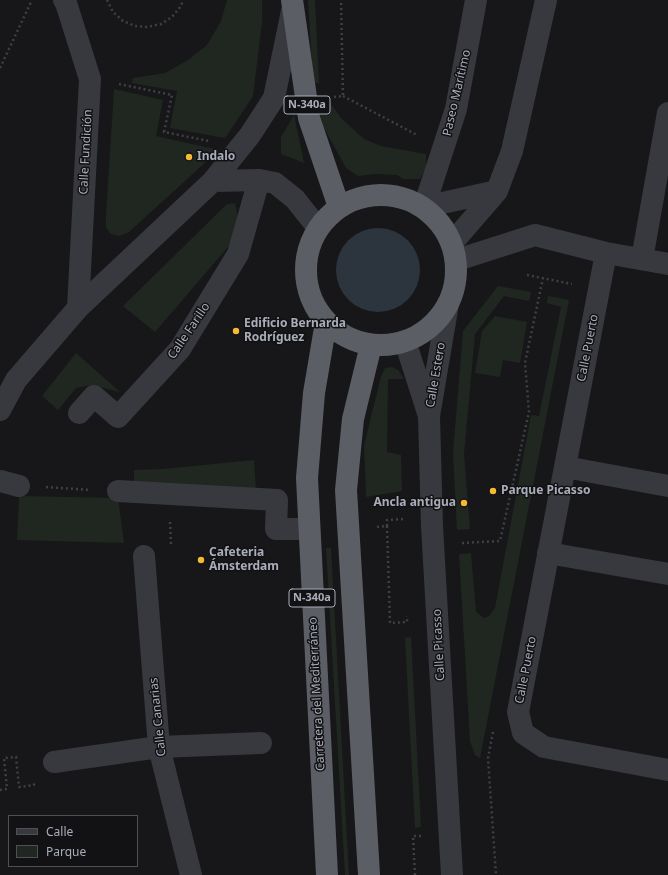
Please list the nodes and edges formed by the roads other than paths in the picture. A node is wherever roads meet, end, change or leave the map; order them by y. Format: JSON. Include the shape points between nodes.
{"nodes":[{"id":1,"x":64,"y":0,"type":"edge"},
{"id":2,"x":476,"y":0,"type":"edge"},
{"id":3,"x":546,"y":0,"type":"edge"},
{"id":4,"x":292,"y":5,"type":"edge"},
{"id":5,"x":668,"y":114,"type":"edge"},
{"id":6,"x":259,"y":180,"type":"junction"},
{"id":7,"x":213,"y":181,"type":"junction"},
{"id":8,"x":497,"y":191,"type":"junction"},
{"id":9,"x":339,"y":207,"type":"junction"},
{"id":10,"x":424,"y":207,"type":"junction"},
{"id":11,"x":318,"y":228,"type":"junction"},
{"id":12,"x":454,"y":251,"type":"junction"},
{"id":13,"x":606,"y":253,"type":"junction"},
{"id":14,"x":642,"y":259,"type":"junction"},
{"id":15,"x":668,"y":264,"type":"edge"},
{"id":16,"x":448,"y":304,"type":"junction"},
{"id":17,"x":78,"y":308,"type":"junction"},
{"id":18,"x":326,"y":322,"type":"junction"},
{"id":19,"x":405,"y":341,"type":"junction"},
{"id":20,"x":371,"y":345,"type":"junction"},
{"id":21,"x":0,"y":410,"type":"edge"},
{"id":22,"x":79,"y":413,"type":"dead end"},
{"id":23,"x":429,"y":416,"type":"junction"},
{"id":24,"x":565,"y":467,"type":"junction"},
{"id":25,"x":668,"y":486,"type":"edge"},
{"id":26,"x":118,"y":491,"type":"road end"},
{"id":27,"x":309,"y":529,"type":"junction"},
{"id":28,"x":548,"y":553,"type":"junction"},
{"id":29,"x":144,"y":556,"type":"dead end"},
{"id":30,"x":668,"y":574,"type":"edge"},
{"id":31,"x":261,"y":743,"type":"dead end"},
{"id":32,"x":159,"y":747,"type":"junction"},
{"id":33,"x":54,"y":762,"type":"dead end"},
{"id":34,"x":668,"y":770,"type":"edge"},
{"id":35,"x":191,"y":875,"type":"edge"},
{"id":36,"x":327,"y":875,"type":"edge"},
{"id":37,"x":369,"y":875,"type":"edge"},
{"id":38,"x":452,"y":875,"type":"edge"}],
"edges":[{"from":1,"to":17,"type":"street","name":"Calle Fundición","via":[[90,79]]},
{"from":2,"to":10,"type":"street","name":"Paseo Marítimo","via":[[456,109]]},
{"from":3,"to":8,"type":"street","via":[[512,151]]},
{"from":4,"to":7,"type":"street","via":[[274,98],[250,135]]},
{"from":4,"to":9,"type":"highway","number":"N-340a","via":[[309,118]]},
{"from":5,"to":14,"type":"street"},
{"from":6,"to":7,"type":"street"},
{"from":6,"to":11,"type":"street","via":[[275,183],[295,198]]},
{"from":6,"to":22,"type":"street","name":"Calle Farillo","via":[[238,254],[180,350],[118,417],[94,396]]},
{"from":7,"to":17,"type":"street"},
{"from":8,"to":10,"type":"street"},
{"from":8,"to":12,"type":"street"},
{"from":9,"to":10,"type":"highway","via":[[359,197],[381,194],[404,197]]},
{"from":9,"to":11,"type":"highway","via":[[327,216]]},
{"from":10,"to":12,"type":"highway","via":[[441,223]]},
{"from":11,"to":18,"type":"highway","via":[[308,250],[306,274],[310,296]]},
{"from":12,"to":13,"type":"street","via":[[535,235]]},
{"from":12,"to":16,"type":"highway","via":[[456,285]]},
{"from":13,"to":14,"type":"street"},
{"from":13,"to":24,"type":"street","name":"Calle Puerto"},
{"from":14,"to":15,"type":"street"},
{"from":16,"to":19,"type":"highway","via":[[439,318],[426,330]]},
{"from":16,"to":23,"type":"street","name":"Calle Estero"},
{"from":17,"to":21,"type":"street","via":[[16,380]]},
{"from":18,"to":20,"type":"highway","via":[[342,334]]},
{"from":18,"to":27,"type":"highway","name":"Carretera del Mediterráneo","number":"N-340a","via":[[314,393],[307,478]]},
{"from":19,"to":20,"type":"highway","via":[[389,345]]},
{"from":19,"to":23,"type":"street","name":"Calle Estero"},
{"from":20,"to":37,"type":"highway","number":"N-340a","via":[[353,419],[346,490]]},
{"from":23,"to":38,"type":"street","name":"Calle Picasso","via":[[432,526]]},
{"from":24,"to":25,"type":"street"},
{"from":24,"to":28,"type":"street","name":"Calle Puerto"},
{"from":26,"to":27,"type":"street","via":[[277,500],[276,529]]},
{"from":27,"to":36,"type":"highway","name":"Carretera del Mediterráneo","number":"N-340a"},
{"from":28,"to":30,"type":"street"},
{"from":28,"to":34,"type":"street","name":"Calle Puerto","via":[[518,712],[523,733],[544,747]]},
{"from":29,"to":32,"type":"street","name":"Calle Canarias"},
{"from":31,"to":32,"type":"street"},
{"from":32,"to":33,"type":"street"},
{"from":32,"to":35,"type":"street","name":"Calle Canarias"}]}
